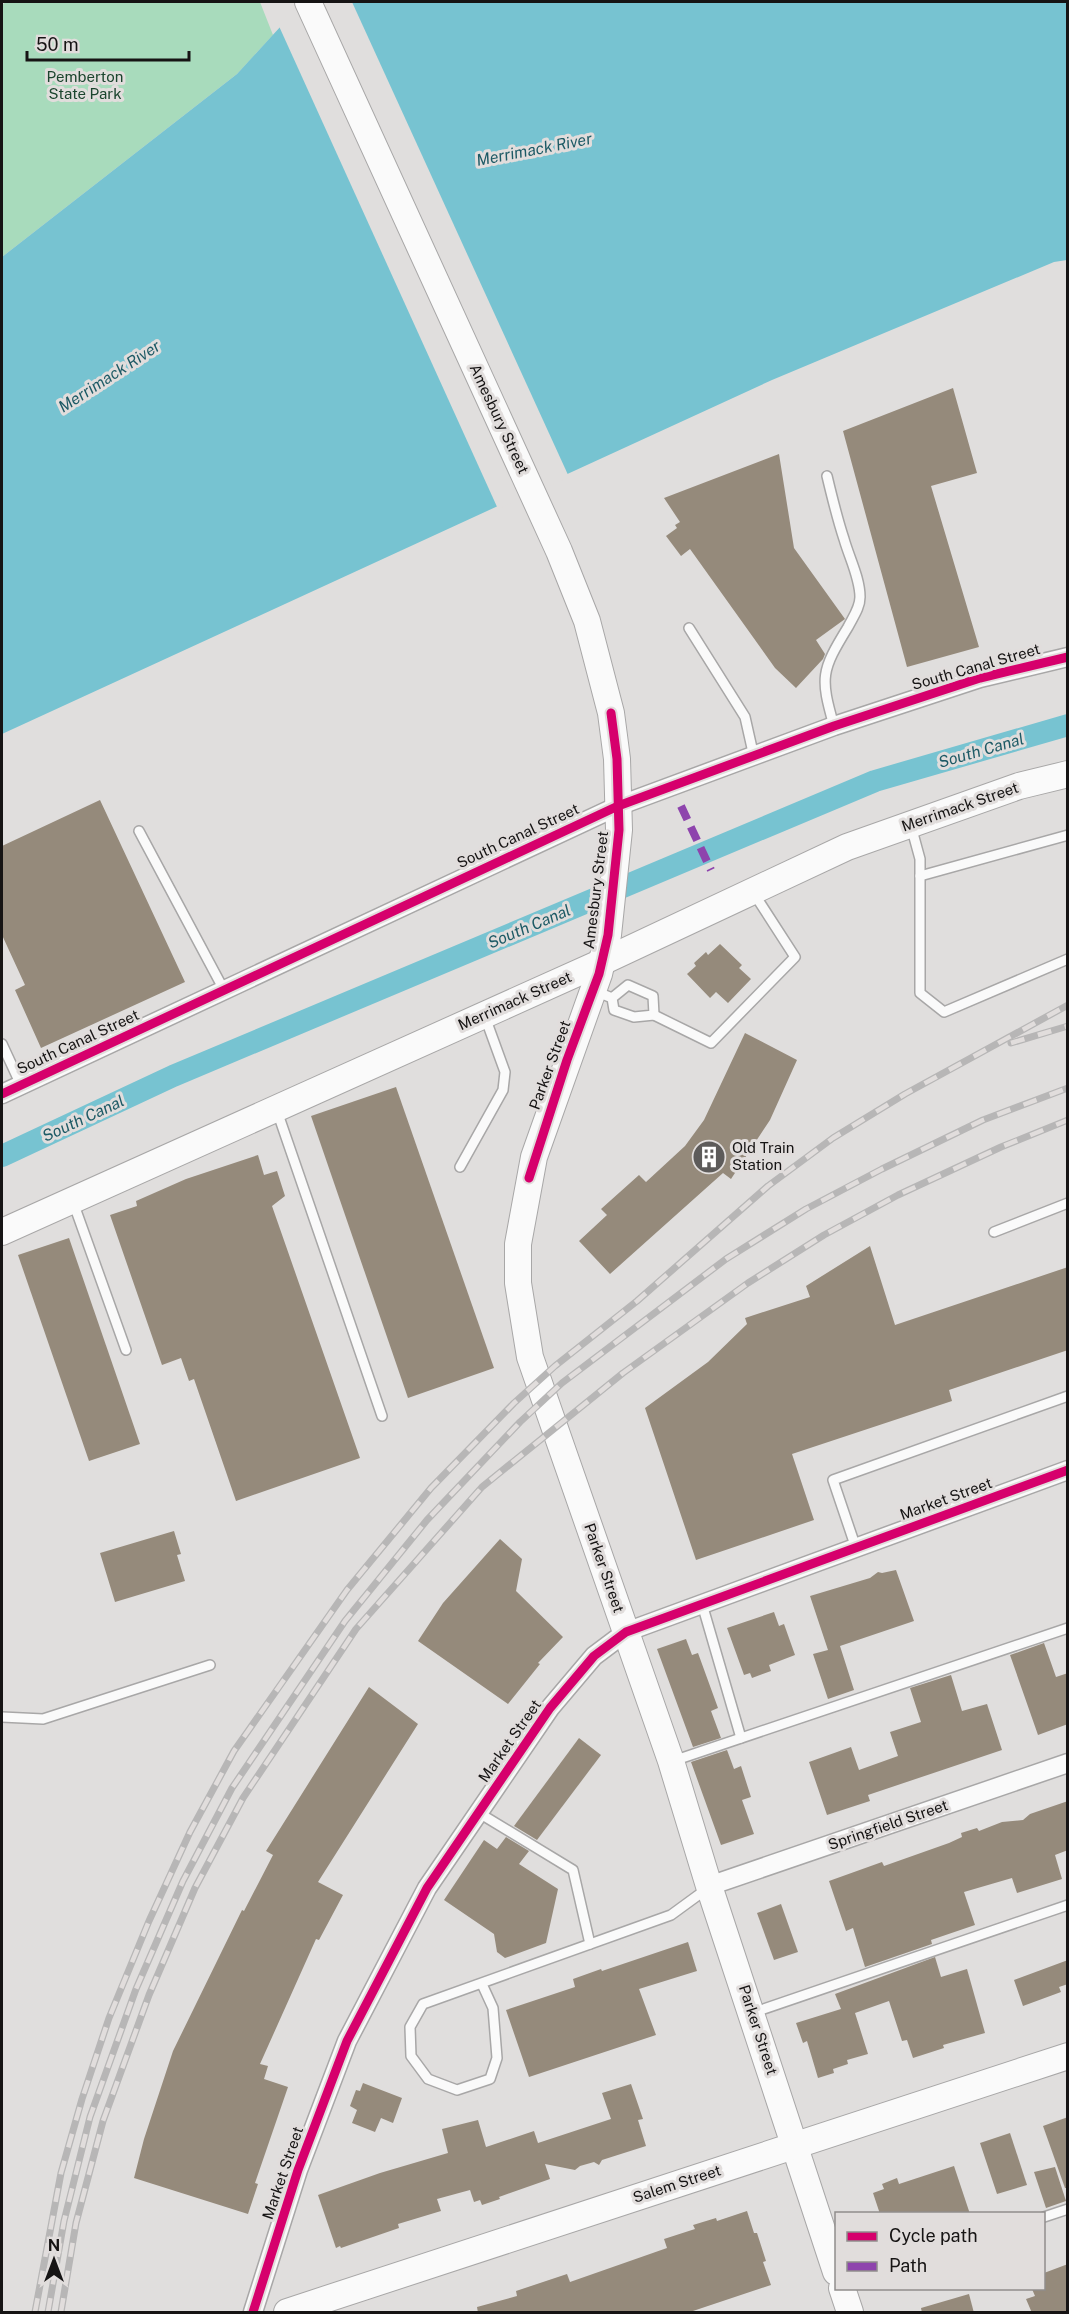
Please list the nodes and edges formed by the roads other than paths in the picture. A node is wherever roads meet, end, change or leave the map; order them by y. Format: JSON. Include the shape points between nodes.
{"nodes":[{"id":1,"x":308,"y":2,"type":"edge"},
{"id":2,"x":827,"y":476,"type":"dead end"},
{"id":3,"x":688,"y":628,"type":"dead end"},
{"id":4,"x":1068,"y":657,"type":"edge"},
{"id":5,"x":834,"y":726,"type":"junction"},
{"id":6,"x":754,"y":757,"type":"junction"},
{"id":7,"x":1068,"y":774,"type":"edge"},
{"id":8,"x":619,"y":818,"type":"junction"},
{"id":9,"x":910,"y":823,"type":"junction"},
{"id":10,"x":139,"y":831,"type":"dead end"},
{"id":11,"x":1068,"y":835,"type":"edge"},
{"id":12,"x":920,"y":876,"type":"junction"},
{"id":13,"x":753,"y":891,"type":"junction"},
{"id":14,"x":1068,"y":959,"type":"edge"},
{"id":15,"x":602,"y":962,"type":"junction"},
{"id":16,"x":224,"y":990,"type":"junction"},
{"id":17,"x":603,"y":994,"type":"junction"},
{"id":18,"x":484,"y":1015,"type":"junction"},
{"id":19,"x":654,"y":1015,"type":"junction"},
{"id":20,"x":2,"y":1044,"type":"edge"},
{"id":21,"x":21,"y":1085,"type":"junction"},
{"id":22,"x":2,"y":1094,"type":"edge"},
{"id":23,"x":276,"y":1108,"type":"junction"},
{"id":24,"x":459,"y":1167,"type":"dead end"},
{"id":25,"x":72,"y":1200,"type":"junction"},
{"id":26,"x":1068,"y":1203,"type":"edge"},
{"id":27,"x":2,"y":1232,"type":"edge"},
{"id":28,"x":994,"y":1232,"type":"dead end"},
{"id":29,"x":126,"y":1350,"type":"dead end"},
{"id":30,"x":1068,"y":1396,"type":"edge"},
{"id":31,"x":382,"y":1416,"type":"dead end"},
{"id":32,"x":1068,"y":1470,"type":"edge"},
{"id":33,"x":856,"y":1548,"type":"junction"},
{"id":34,"x":702,"y":1604,"type":"junction"},
{"id":35,"x":1068,"y":1628,"type":"edge"},
{"id":36,"x":626,"y":1632,"type":"junction"},
{"id":37,"x":210,"y":1665,"type":"dead end"},
{"id":38,"x":2,"y":1717,"type":"edge"},
{"id":39,"x":741,"y":1738,"type":"junction"},
{"id":40,"x":671,"y":1761,"type":"junction"},
{"id":41,"x":1068,"y":1763,"type":"edge"},
{"id":42,"x":479,"y":1813,"type":"junction"},
{"id":43,"x":710,"y":1886,"type":"junction"},
{"id":44,"x":1068,"y":1905,"type":"edge"},
{"id":45,"x":590,"y":1944,"type":"junction"},
{"id":46,"x":482,"y":1984,"type":"junction"},
{"id":47,"x":752,"y":2013,"type":"junction"},
{"id":48,"x":1068,"y":2056,"type":"edge"},
{"id":49,"x":795,"y":2145,"type":"junction"},
{"id":50,"x":1068,"y":2209,"type":"edge"},
{"id":51,"x":1045,"y":2217,"type":"edge"},
{"id":52,"x":835,"y":2266,"type":"edge"},
{"id":53,"x":842,"y":2290,"type":"edge"},
{"id":54,"x":253,"y":2313,"type":"edge"},
{"id":55,"x":287,"y":2313,"type":"edge"},
{"id":56,"x":850,"y":2313,"type":"edge"}],
"edges":[{"from":1,"to":8,"type":"main road","name":"Amesbury Street","via":[[559,551],[587,621],[611,713]]},
{"from":2,"to":5,"type":"lane","via":[[860,598],[858,610],[827,668],[824,685]]},
{"from":3,"to":6,"type":"lane","via":[[745,717]]},
{"from":4,"to":5,"type":"street","name":"South Canal Street","via":[[980,678]]},
{"from":5,"to":6,"type":"street","name":"South Canal Street"},
{"from":6,"to":8,"type":"street","name":"South Canal Street"},
{"from":7,"to":9,"type":"main road","name":"Merrimack Street","via":[[1019,786]]},
{"from":8,"to":15,"type":"main road","name":"Amesbury Street"},
{"from":8,"to":16,"type":"street","name":"South Canal Street"},
{"from":9,"to":12,"type":"lane","via":[[920,859]]},
{"from":9,"to":13,"type":"main road","name":"Merrimack Street"},
{"from":10,"to":16,"type":"lane"},
{"from":11,"to":12,"type":"lane"},
{"from":12,"to":14,"type":"lane","via":[[920,993],[944,1012]]},
{"from":13,"to":15,"type":"main road","name":"Merrimack Street"},
{"from":13,"to":19,"type":"lane","via":[[795,957],[711,1043]]},
{"from":15,"to":17,"type":"main road","name":"Parker Street"},
{"from":15,"to":18,"type":"main road","name":"Merrimack Street"},
{"from":16,"to":21,"type":"street","name":"South Canal Street"},
{"from":17,"to":19,"type":"lane","via":[[614,1010],[634,1017]]},
{"from":17,"to":19,"type":"lane","via":[[628,985],[653,996]]},
{"from":17,"to":36,"type":"main road","name":"Parker Street","via":[[534,1157],[518,1244],[518,1283],[530,1357]]},
{"from":18,"to":23,"type":"main road","name":"Merrimack Street"},
{"from":18,"to":24,"type":"lane","via":[[505,1072],[503,1090]]},
{"from":20,"to":21,"type":"lane"},
{"from":21,"to":22,"type":"street","name":"South Canal Street"},
{"from":23,"to":25,"type":"main road","name":"Merrimack Street"},
{"from":23,"to":31,"type":"lane"},
{"from":25,"to":27,"type":"main road","name":"Merrimack Street"},
{"from":25,"to":29,"type":"lane"},
{"from":26,"to":28,"type":"lane"},
{"from":30,"to":33,"type":"lane","via":[[833,1480]]},
{"from":32,"to":33,"type":"street","name":"Market Street"},
{"from":33,"to":34,"type":"street","name":"Market Street"},
{"from":34,"to":36,"type":"street","name":"Market Street"},
{"from":34,"to":39,"type":"lane"},
{"from":35,"to":39,"type":"lane"},
{"from":36,"to":40,"type":"main road","name":"Parker Street"},
{"from":36,"to":42,"type":"street","name":"Market Street","via":[[594,1656],[550,1708]]},
{"from":37,"to":38,"type":"lane","via":[[43,1719]]},
{"from":39,"to":40,"type":"lane"},
{"from":40,"to":43,"type":"main road","name":"Parker Street"},
{"from":41,"to":43,"type":"street","name":"Springfield Street"},
{"from":42,"to":45,"type":"lane","via":[[573,1870]]},
{"from":42,"to":54,"type":"street","name":"Market Street","via":[[427,1888],[347,2041],[298,2170]]},
{"from":43,"to":45,"type":"lane","via":[[670,1915]]},
{"from":43,"to":47,"type":"main road","name":"Parker Street"},
{"from":44,"to":47,"type":"lane"},
{"from":45,"to":46,"type":"lane"},
{"from":46,"to":46,"type":"lane","via":[[423,2004],[410,2027],[411,2056],[429,2079],[457,2090],[490,2079],[497,2058],[493,2008]]},
{"from":47,"to":49,"type":"main road","name":"Parker Street"},
{"from":48,"to":49,"type":"main road","name":"Salem Street"},
{"from":49,"to":52,"type":"main road","name":"Parker Street"},
{"from":49,"to":55,"type":"main road","name":"Salem Street"},
{"from":50,"to":51,"type":"lane"},
{"from":53,"to":56,"type":"main road"}]}
